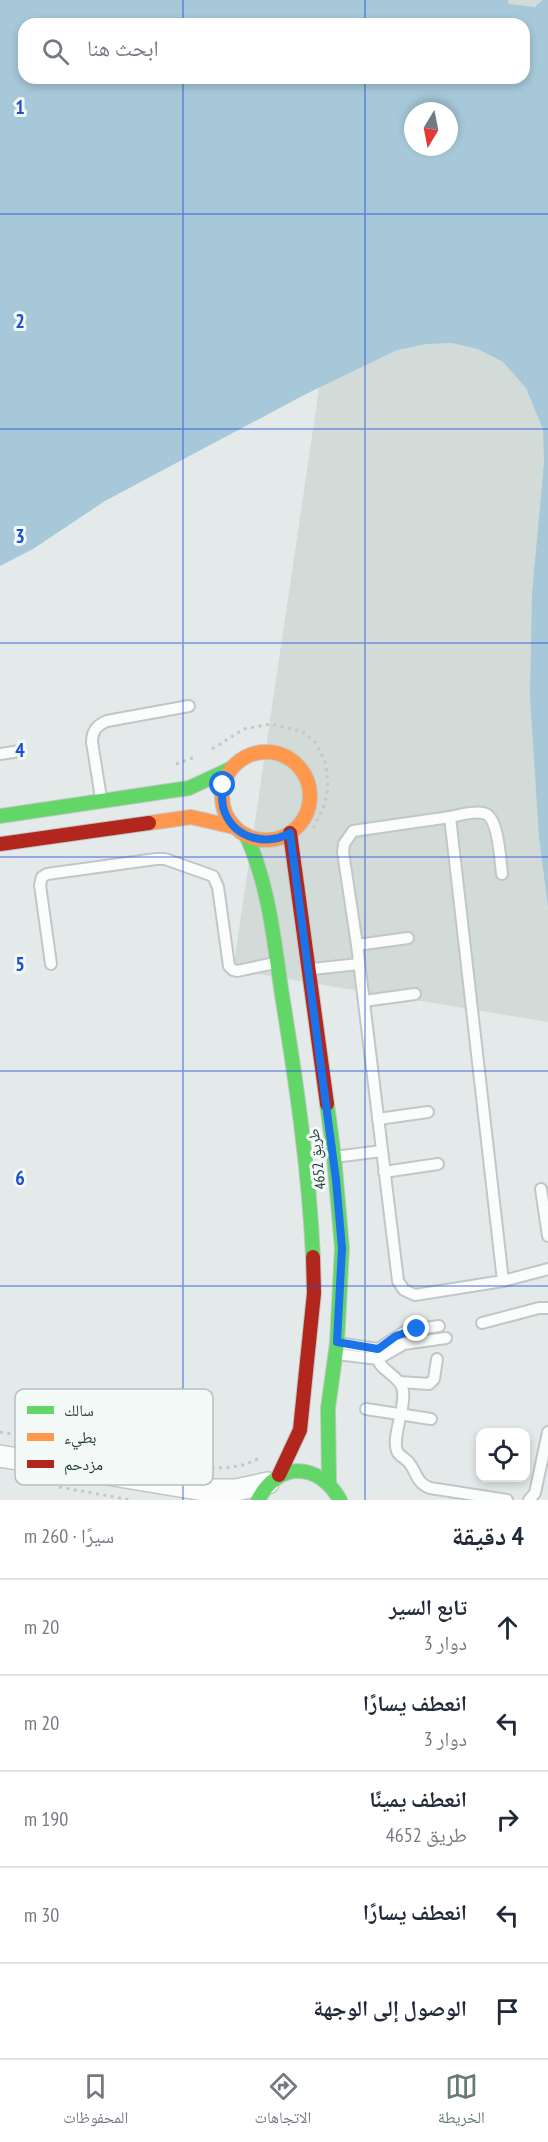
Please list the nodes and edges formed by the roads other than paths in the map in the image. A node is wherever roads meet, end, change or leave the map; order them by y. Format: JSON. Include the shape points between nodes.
{"nodes":[{"id":1,"x":189,"y":706,"type":"dead end"},
{"id":2,"x":20,"y":751,"type":"dead end"},
{"id":3,"x":0,"y":754,"type":"edge"},
{"id":4,"x":230,"y":769,"type":"junction"},
{"id":5,"x":102,"y":802,"type":"junction"},
{"id":6,"x":0,"y":816,"type":"edge"},
{"id":7,"x":450,"y":817,"type":"junction"},
{"id":8,"x":234,"y":827,"type":"junction"},
{"id":9,"x":290,"y":833,"type":"junction"},
{"id":10,"x":246,"y":835,"type":"junction"},
{"id":11,"x":0,"y":844,"type":"edge"},
{"id":12,"x":502,"y":874,"type":"dead end"},
{"id":13,"x":408,"y":938,"type":"dead end"},
{"id":14,"x":357,"y":945,"type":"junction"},
{"id":15,"x":277,"y":963,"type":"junction"},
{"id":16,"x":51,"y":964,"type":"dead end"},
{"id":17,"x":359,"y":964,"type":"junction"},
{"id":18,"x":308,"y":970,"type":"junction"},
{"id":19,"x":415,"y":994,"type":"dead end"},
{"id":20,"x":364,"y":1001,"type":"junction"},
{"id":21,"x":428,"y":1112,"type":"dead end"},
{"id":22,"x":378,"y":1119,"type":"junction"},
{"id":23,"x":382,"y":1151,"type":"junction"},
{"id":24,"x":334,"y":1157,"type":"junction"},
{"id":25,"x":438,"y":1164,"type":"dead end"},
{"id":26,"x":384,"y":1172,"type":"junction"},
{"id":27,"x":541,"y":1189,"type":"dead end"},
{"id":28,"x":548,"y":1236,"type":"edge"},
{"id":29,"x":548,"y":1269,"type":"edge"},
{"id":30,"x":503,"y":1281,"type":"junction"},
{"id":31,"x":548,"y":1308,"type":"edge"},
{"id":32,"x":483,"y":1323,"type":"dead end"},
{"id":33,"x":439,"y":1326,"type":"dead end"},
{"id":34,"x":446,"y":1338,"type":"dead end"},
{"id":35,"x":336,"y":1348,"type":"junction"},
{"id":36,"x":378,"y":1354,"type":"junction"},
{"id":37,"x":437,"y":1359,"type":"dead end"},
{"id":38,"x":400,"y":1382,"type":"junction"},
{"id":39,"x":366,"y":1409,"type":"dead end"},
{"id":40,"x":401,"y":1414,"type":"junction"},
{"id":41,"x":431,"y":1419,"type":"dead end"},
{"id":42,"x":548,"y":1432,"type":"edge"},
{"id":43,"x":0,"y":1456,"type":"edge"},
{"id":44,"x":15,"y":1458,"type":"edge"},
{"id":45,"x":329,"y":1482,"type":"junction"},
{"id":46,"x":174,"y":1485,"type":"edge"},
{"id":47,"x":268,"y":1486,"type":"edge"},
{"id":48,"x":204,"y":1490,"type":"junction"},
{"id":49,"x":227,"y":1500,"type":"edge"},
{"id":50,"x":340,"y":1500,"type":"edge"},
{"id":51,"x":507,"y":1500,"type":"edge"},
{"id":52,"x":530,"y":1500,"type":"edge"}],
"edges":[{"from":1,"to":5,"type":"lane","via":[[99,725],[92,742]]},
{"from":2,"to":3,"type":"lane"},
{"from":4,"to":5,"type":"street","via":[[189,788]]},
{"from":4,"to":8,"type":"street","via":[[222,800]]},
{"from":4,"to":9,"type":"street","via":[[243,758],[274,752],[291,759],[302,770],[311,794],[310,807]]},
{"from":5,"to":6,"type":"street"},
{"from":7,"to":12,"type":"lane","via":[[482,812],[490,816]]},
{"from":7,"to":14,"type":"lane","via":[[353,831],[348,836],[344,852]]},
{"from":7,"to":30,"type":"lane"},
{"from":8,"to":10,"type":"street"},
{"from":8,"to":11,"type":"street","via":[[191,817]]},
{"from":9,"to":10,"type":"street","via":[[260,840]]},
{"from":9,"to":18,"type":"street","name":"طريق 4652"},
{"from":10,"to":15,"type":"street","name":"طريق 4652","via":[[267,899]]},
{"from":13,"to":14,"type":"lane"},
{"from":14,"to":17,"type":"lane"},
{"from":15,"to":16,"type":"lane","via":[[233,970],[229,966],[213,876],[156,859],[42,877]]},
{"from":15,"to":47,"type":"street","name":"طريق 4652","via":[[296,1084],[314,1293],[300,1430]]},
{"from":17,"to":18,"type":"lane"},
{"from":17,"to":20,"type":"lane"},
{"from":18,"to":24,"type":"street","name":"طريق 4652"},
{"from":19,"to":20,"type":"lane"},
{"from":20,"to":22,"type":"lane"},
{"from":21,"to":22,"type":"lane"},
{"from":22,"to":23,"type":"lane"},
{"from":23,"to":24,"type":"lane"},
{"from":23,"to":26,"type":"lane"},
{"from":24,"to":35,"type":"street","name":"طريق 4652","via":[[342,1248]]},
{"from":25,"to":26,"type":"lane"},
{"from":26,"to":30,"type":"lane","via":[[398,1281],[404,1290],[415,1295]]},
{"from":27,"to":28,"type":"lane"},
{"from":29,"to":30,"type":"lane"},
{"from":31,"to":32,"type":"lane"},
{"from":33,"to":36,"type":"lane","via":[[406,1331]]},
{"from":34,"to":36,"type":"lane","via":[[404,1344]]},
{"from":35,"to":36,"type":"lane"},
{"from":35,"to":45,"type":"street","name":"طريق 4652","via":[[328,1408]]},
{"from":36,"to":38,"type":"lane","via":[[383,1368]]},
{"from":37,"to":38,"type":"lane","via":[[434,1379],[429,1384]]},
{"from":38,"to":40,"type":"lane","via":[[404,1394]]},
{"from":39,"to":40,"type":"lane"},
{"from":40,"to":41,"type":"lane"},
{"from":40,"to":51,"type":"lane","via":[[396,1448],[422,1484]]},
{"from":42,"to":52,"type":"lane","via":[[535,1493]]},
{"from":43,"to":44,"type":"street"},
{"from":45,"to":47,"type":"street","via":[[314,1473],[296,1470]]},
{"from":45,"to":50,"type":"street"},
{"from":46,"to":48,"type":"street"},
{"from":47,"to":48,"type":"street"},
{"from":48,"to":49,"type":"street"}]}
